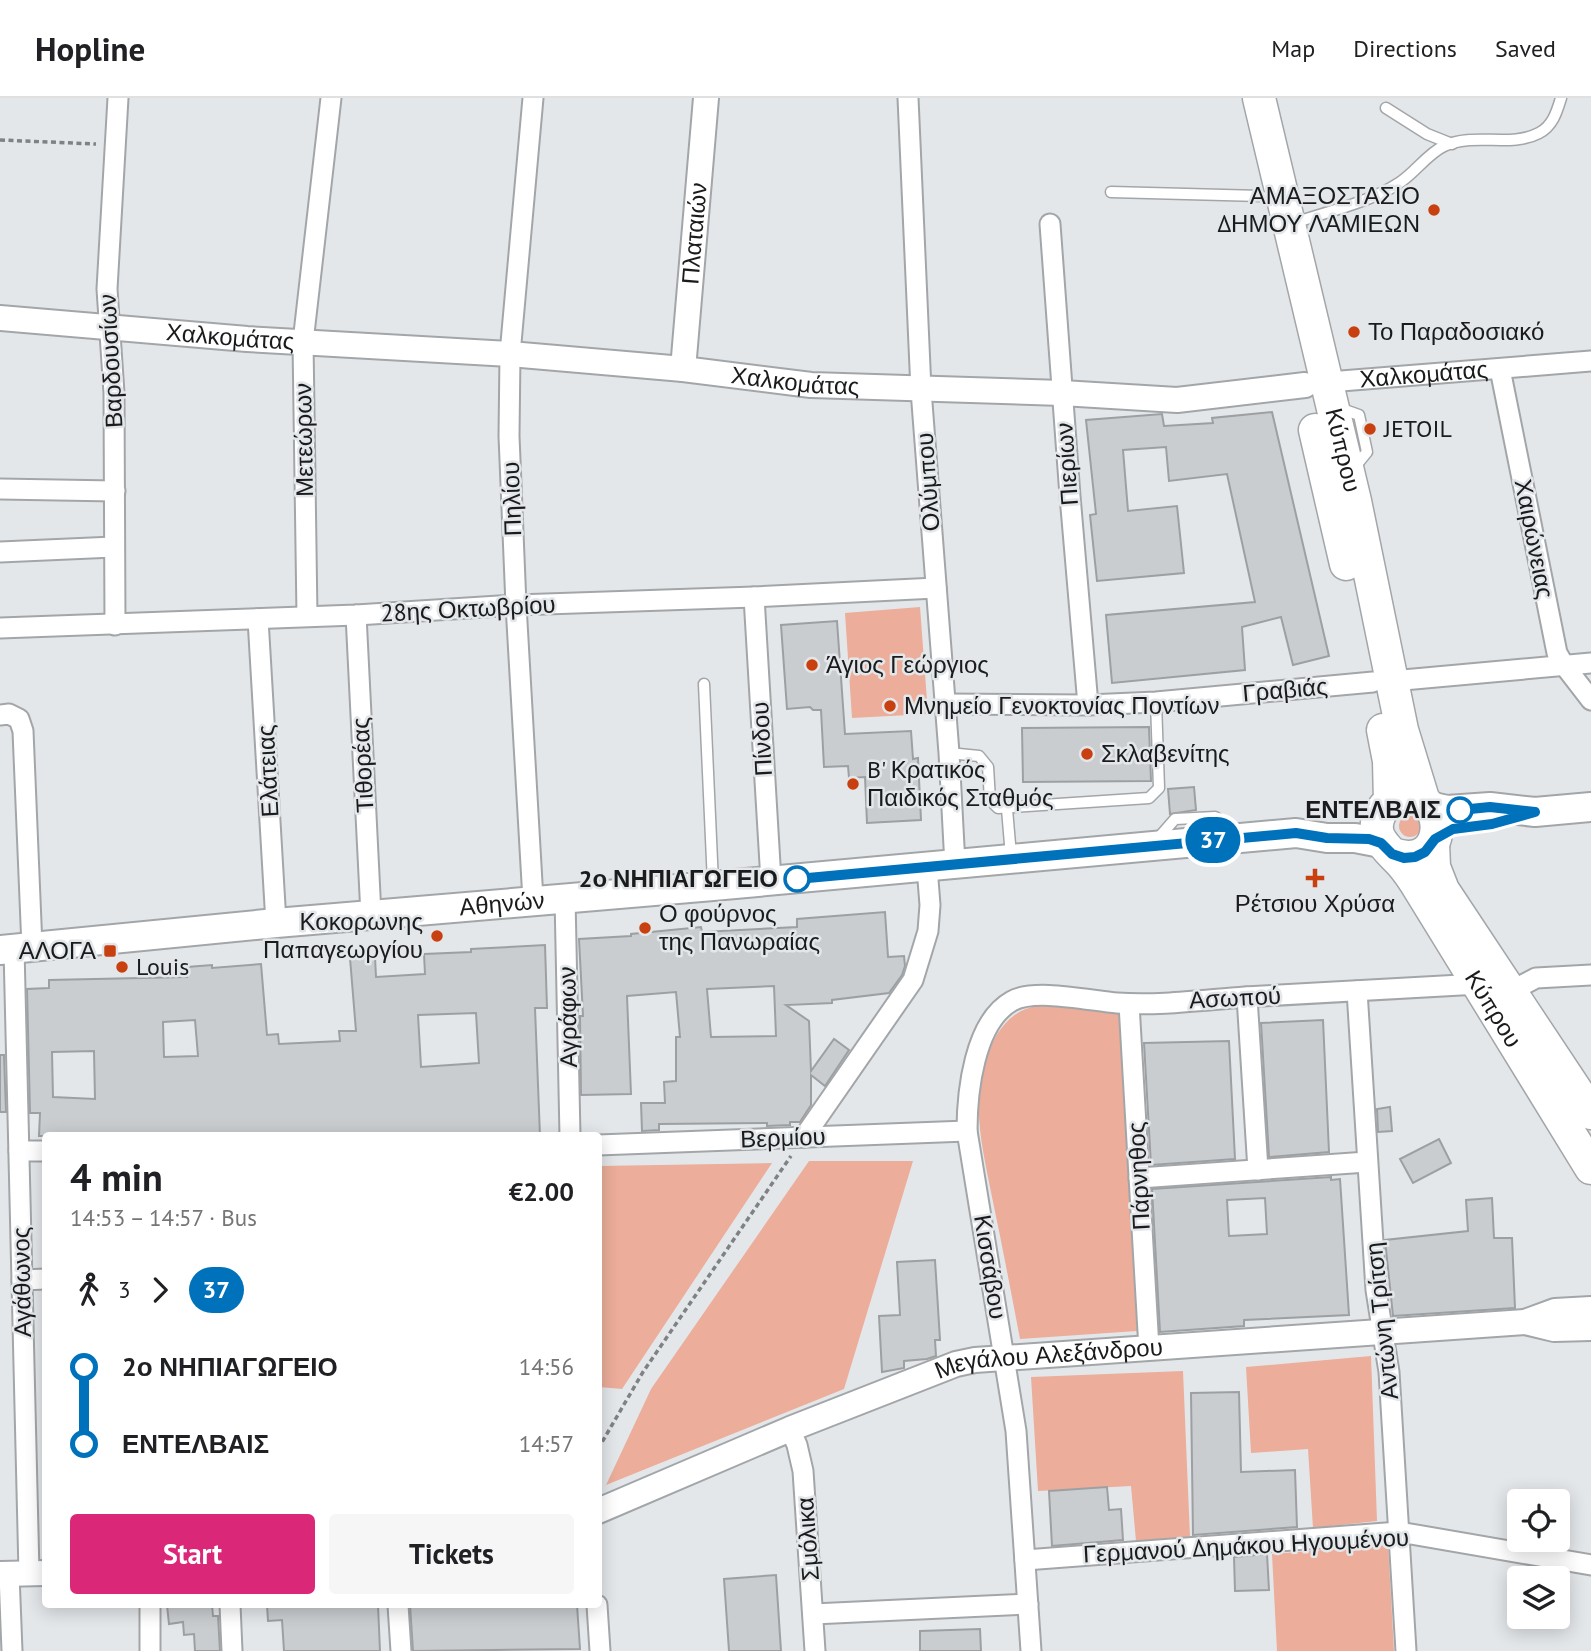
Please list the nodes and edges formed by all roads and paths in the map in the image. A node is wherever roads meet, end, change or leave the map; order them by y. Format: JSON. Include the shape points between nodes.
{"nodes":[{"id":1,"x":118,"y":98,"type":"edge"},
{"id":2,"x":331,"y":98,"type":"edge"},
{"id":3,"x":533,"y":98,"type":"edge"},
{"id":4,"x":706,"y":98,"type":"edge"},
{"id":5,"x":908,"y":98,"type":"edge"},
{"id":6,"x":1237,"y":98,"type":"edge"},
{"id":7,"x":1259,"y":98,"type":"edge"},
{"id":8,"x":1562,"y":98,"type":"edge"},
{"id":9,"x":1386,"y":108,"type":"dead end"},
{"id":10,"x":0,"y":140,"type":"edge"},
{"id":11,"x":116,"y":144,"type":"junction"},
{"id":12,"x":1452,"y":144,"type":"junction"},
{"id":13,"x":1111,"y":192,"type":"dead end"},
{"id":14,"x":1261,"y":196,"type":"junction"},
{"id":15,"x":1050,"y":224,"type":"dead end"},
{"id":16,"x":1290,"y":224,"type":"junction"},
{"id":17,"x":0,"y":318,"type":"edge"},
{"id":18,"x":110,"y":328,"type":"junction"},
{"id":19,"x":303,"y":342,"type":"junction"},
{"id":20,"x":510,"y":354,"type":"junction"},
{"id":21,"x":1591,"y":361,"type":"edge"},
{"id":22,"x":683,"y":369,"type":"junction"},
{"id":23,"x":1500,"y":369,"type":"junction"},
{"id":24,"x":1316,"y":384,"type":"junction"},
{"id":25,"x":920,"y":390,"type":"junction"},
{"id":26,"x":1062,"y":393,"type":"junction"},
{"id":27,"x":1345,"y":410,"type":"dead end"},
{"id":28,"x":1357,"y":463,"type":"dead end"},
{"id":29,"x":0,"y":489,"type":"edge"},
{"id":30,"x":115,"y":491,"type":"junction"},
{"id":31,"x":114,"y":547,"type":"junction"},
{"id":32,"x":0,"y":552,"type":"edge"},
{"id":33,"x":936,"y":588,"type":"junction"},
{"id":34,"x":754,"y":597,"type":"junction"},
{"id":35,"x":516,"y":605,"type":"junction"},
{"id":36,"x":356,"y":615,"type":"junction"},
{"id":37,"x":307,"y":616,"type":"junction"},
{"id":38,"x":258,"y":619,"type":"junction"},
{"id":39,"x":115,"y":625,"type":"junction"},
{"id":40,"x":0,"y":628,"type":"edge"},
{"id":41,"x":1591,"y":663,"type":"edge"},
{"id":42,"x":1564,"y":665,"type":"junction"},
{"id":43,"x":1382,"y":682,"type":"junction"},
{"id":44,"x":704,"y":684,"type":"dead end"},
{"id":45,"x":1591,"y":700,"type":"edge"},
{"id":46,"x":1156,"y":702,"type":"junction"},
{"id":47,"x":945,"y":704,"type":"junction"},
{"id":48,"x":1088,"y":705,"type":"junction"},
{"id":49,"x":0,"y":715,"type":"edge"},
{"id":50,"x":949,"y":753,"type":"junction"},
{"id":51,"x":1426,"y":804,"type":"junction"},
{"id":52,"x":1386,"y":807,"type":"junction"},
{"id":53,"x":1591,"y":807,"type":"edge"},
{"id":54,"x":1007,"y":809,"type":"junction"},
{"id":55,"x":1535,"y":812,"type":"junction"},
{"id":56,"x":1230,"y":827,"type":"dead end"},
{"id":57,"x":1296,"y":833,"type":"junction"},
{"id":58,"x":1161,"y":835,"type":"dead end"},
{"id":59,"x":1434,"y":841,"type":"junction"},
{"id":60,"x":1387,"y":849,"type":"junction"},
{"id":61,"x":1012,"y":860,"type":"junction"},
{"id":62,"x":955,"y":865,"type":"junction"},
{"id":63,"x":927,"y":867,"type":"junction"},
{"id":64,"x":771,"y":881,"type":"junction"},
{"id":65,"x":713,"y":886,"type":"junction"},
{"id":66,"x":565,"y":898,"type":"junction"},
{"id":67,"x":533,"y":901,"type":"junction"},
{"id":68,"x":371,"y":915,"type":"junction"},
{"id":69,"x":276,"y":923,"type":"junction"},
{"id":70,"x":15,"y":949,"type":"edge"},
{"id":71,"x":1591,"y":975,"type":"edge"},
{"id":72,"x":1479,"y":984,"type":"junction"},
{"id":73,"x":1511,"y":990,"type":"junction"},
{"id":74,"x":1357,"y":991,"type":"junction"},
{"id":75,"x":1247,"y":997,"type":"junction"},
{"id":76,"x":1129,"y":1004,"type":"junction"},
{"id":77,"x":997,"y":1014,"type":"joint"},
{"id":78,"x":1591,"y":1113,"type":"edge"},
{"id":79,"x":569,"y":1132,"type":"edge"},
{"id":80,"x":967,"y":1132,"type":"junction"},
{"id":81,"x":804,"y":1137,"type":"junction"},
{"id":82,"x":602,"y":1145,"type":"edge"},
{"id":83,"x":42,"y":1150,"type":"edge"},
{"id":84,"x":19,"y":1151,"type":"junction"},
{"id":85,"x":1367,"y":1162,"type":"junction"},
{"id":86,"x":1591,"y":1168,"type":"edge"},
{"id":87,"x":1258,"y":1170,"type":"junction"},
{"id":88,"x":1139,"y":1178,"type":"junction"},
{"id":89,"x":42,"y":1279,"type":"edge"},
{"id":90,"x":22,"y":1280,"type":"junction"},
{"id":91,"x":1591,"y":1309,"type":"edge"},
{"id":92,"x":1525,"y":1322,"type":"junction"},
{"id":93,"x":1591,"y":1328,"type":"edge"},
{"id":94,"x":1382,"y":1332,"type":"junction"},
{"id":95,"x":1149,"y":1349,"type":"junction"},
{"id":96,"x":1006,"y":1356,"type":"junction"},
{"id":97,"x":790,"y":1429,"type":"junction"},
{"id":98,"x":602,"y":1442,"type":"edge"},
{"id":99,"x":602,"y":1509,"type":"edge"},
{"id":100,"x":1399,"y":1532,"type":"junction"},
{"id":101,"x":1025,"y":1560,"type":"junction"},
{"id":102,"x":1591,"y":1565,"type":"edge"},
{"id":103,"x":21,"y":1573,"type":"edge"},
{"id":104,"x":1028,"y":1604,"type":"junction"},
{"id":105,"x":150,"y":1608,"type":"edge"},
{"id":106,"x":230,"y":1608,"type":"edge"},
{"id":107,"x":398,"y":1608,"type":"edge"},
{"id":108,"x":597,"y":1608,"type":"edge"},
{"id":109,"x":813,"y":1614,"type":"junction"},
{"id":110,"x":12,"y":1651,"type":"edge"},
{"id":111,"x":150,"y":1651,"type":"edge"},
{"id":112,"x":232,"y":1651,"type":"edge"},
{"id":113,"x":401,"y":1651,"type":"edge"},
{"id":114,"x":600,"y":1651,"type":"edge"},
{"id":115,"x":815,"y":1651,"type":"edge"},
{"id":116,"x":1031,"y":1651,"type":"edge"},
{"id":117,"x":1406,"y":1651,"type":"edge"}],
"edges":[{"from":1,"to":11,"type":"street","name":"Βαρδουσίων"},
{"from":2,"to":19,"type":"street","name":"Μετεώρων"},
{"from":3,"to":20,"type":"street","name":"Πηλίου"},
{"from":4,"to":22,"type":"street","name":"Πλαταιών"},
{"from":5,"to":25,"type":"street","name":"Ολύμπου"},
{"from":6,"to":14,"type":"main road","name":"Κύπρου"},
{"from":7,"to":16,"type":"main road","name":"Κύπρου"},
{"from":8,"to":12,"type":"lane","via":[[1553,120],[1541,133]]},
{"from":9,"to":12,"type":"lane"},
{"from":10,"to":11,"type":"path"},
{"from":11,"to":18,"type":"street","name":"Βαρδουσίων","via":[[107,278]]},
{"from":12,"to":16,"type":"lane","via":[[1376,195]]},
{"from":13,"to":14,"type":"lane"},
{"from":14,"to":24,"type":"main road","name":"Κύπρου"},
{"from":15,"to":26,"type":"street","name":"Πιερίων"},
{"from":16,"to":24,"type":"main road","name":"Κύπρου"},
{"from":17,"to":18,"type":"street","name":"Χαλκομάτας"},
{"from":18,"to":19,"type":"street","name":"Χαλκομάτας"},
{"from":18,"to":30,"type":"street","name":"Βαρδουσίων"},
{"from":19,"to":20,"type":"street","name":"Χαλκομάτας"},
{"from":19,"to":37,"type":"street","name":"Μετεώρων"},
{"from":20,"to":22,"type":"street","name":"Χαλκομάτας"},
{"from":20,"to":35,"type":"street","name":"Πηλίου"},
{"from":21,"to":23,"type":"street","name":"Χαλκομάτας"},
{"from":22,"to":25,"type":"street","name":"Χαλκομάτας","via":[[811,385]]},
{"from":23,"to":24,"type":"street","name":"Χαλκομάτας"},
{"from":23,"to":42,"type":"street","name":"Χαιρώνειας","via":[[1557,653]]},
{"from":24,"to":26,"type":"street","name":"Χαλκομάτας","via":[[1177,400]]},
{"from":24,"to":43,"type":"main road","name":"Κύπρου"},
{"from":25,"to":26,"type":"street","name":"Χαλκομάτας"},
{"from":25,"to":33,"type":"street","name":"Ολύμπου"},
{"from":26,"to":48,"type":"street","name":"Πιερίων"},
{"from":27,"to":28,"type":"lane","via":[[1359,415],[1367,452]]},
{"from":29,"to":30,"type":"street"},
{"from":30,"to":31,"type":"street","name":"Βαρδουσίων"},
{"from":31,"to":32,"type":"street"},
{"from":31,"to":39,"type":"street","name":"Βαρδουσίων"},
{"from":33,"to":34,"type":"street","name":"28ης Οκτωβρίου"},
{"from":33,"to":47,"type":"street","name":"Ολύμπου"},
{"from":34,"to":35,"type":"street","name":"28ης Οκτωβρίου"},
{"from":34,"to":64,"type":"street","name":"Πίνδου"},
{"from":35,"to":36,"type":"street","name":"28ης Οκτωβρίου"},
{"from":35,"to":67,"type":"street","name":"Πηλίου"},
{"from":36,"to":37,"type":"street","name":"28ης Οκτωβρίου"},
{"from":36,"to":68,"type":"street","name":"Τιθορέας"},
{"from":37,"to":38,"type":"street","name":"28ης Οκτωβρίου"},
{"from":38,"to":39,"type":"street","name":"28ης Οκτωβρίου"},
{"from":38,"to":69,"type":"street","name":"Ελάτειας"},
{"from":39,"to":40,"type":"street","name":"28ης Οκτωβρίου"},
{"from":41,"to":42,"type":"street","name":"Γραβιάς"},
{"from":42,"to":43,"type":"street","name":"Γραβιάς"},
{"from":42,"to":45,"type":"street","name":"Χαιρώνειας"},
{"from":43,"to":46,"type":"street","name":"Γραβιάς"},
{"from":43,"to":51,"type":"main road","name":"Κύπρου"},
{"from":43,"to":52,"type":"main road","name":"Κύπρου","via":[[1389,761]]},
{"from":44,"to":65,"type":"lane"},
{"from":46,"to":48,"type":"street","name":"Γραβιάς"},
{"from":46,"to":54,"type":"lane","via":[[1159,788],[1152,797]]},
{"from":47,"to":48,"type":"street","name":"Γραβιάς"},
{"from":47,"to":50,"type":"street","name":"Ολύμπου"},
{"from":49,"to":70,"type":"street","name":"Αγάθωνος","via":[[19,719],[23,731]]},
{"from":50,"to":54,"type":"lane","via":[[979,756],[988,766],[990,800]]},
{"from":50,"to":62,"type":"street","name":"Ολύμπου"},
{"from":51,"to":52,"type":"main road","via":[[1411,797]]},
{"from":51,"to":55,"type":"main road","via":[[1447,810],[1490,807]]},
{"from":51,"to":59,"type":"main road","name":"Κύπρου","via":[[1437,822]]},
{"from":52,"to":57,"type":"main road","name":"Αθηνών","via":[[1360,819],[1324,823]]},
{"from":52,"to":60,"type":"main road","name":"Κύπρου","via":[[1377,828]]},
{"from":53,"to":55,"type":"main road"},
{"from":54,"to":61,"type":"lane"},
{"from":55,"to":59,"type":"main road","via":[[1453,829]]},
{"from":56,"to":58,"type":"lane","via":[[1215,817],[1175,819]]},
{"from":57,"to":60,"type":"main road","name":"Αθηνών","via":[[1369,839]]},
{"from":57,"to":61,"type":"main road","name":"Αθηνών"},
{"from":59,"to":60,"type":"main road","via":[[1415,857],[1404,858]]},
{"from":59,"to":73,"type":"main road","name":"Κύπρου","via":[[1434,867],[1443,890]]},
{"from":60,"to":72,"type":"main road","name":"Κύπρου","via":[[1411,876]]},
{"from":61,"to":62,"type":"main road","name":"Αθηνών"},
{"from":62,"to":63,"type":"main road","name":"Αθηνών"},
{"from":63,"to":64,"type":"main road","name":"Αθηνών"},
{"from":63,"to":81,"type":"street","via":[[928,931],[913,980]]},
{"from":64,"to":65,"type":"main road","name":"Αθηνών"},
{"from":65,"to":66,"type":"main road","name":"Αθηνών"},
{"from":66,"to":67,"type":"main road","name":"Αθηνών"},
{"from":66,"to":79,"type":"street","name":"Αγράφων"},
{"from":67,"to":68,"type":"main road","name":"Αθηνών"},
{"from":68,"to":69,"type":"main road","name":"Αθηνών"},
{"from":69,"to":70,"type":"main road","name":"Αθηνών"},
{"from":70,"to":84,"type":"street","name":"Αγάθωνος"},
{"from":71,"to":73,"type":"street","via":[[1536,978]]},
{"from":72,"to":74,"type":"street","name":"Ασωπού"},
{"from":72,"to":86,"type":"main road","name":"Κύπρου"},
{"from":73,"to":78,"type":"main road","name":"Κύπρου"},
{"from":74,"to":75,"type":"street","name":"Ασωπού"},
{"from":74,"to":85,"type":"street","name":"Αντώνη Τρίτση"},
{"from":75,"to":76,"type":"street","name":"Ασωπού"},
{"from":75,"to":87,"type":"street"},
{"from":76,"to":77,"type":"street","name":"Ασωπού","via":[[1020,997]]},
{"from":76,"to":88,"type":"street","name":"Πάρνηθος"},
{"from":77,"to":80,"type":"street","name":"Κισσάβου","via":[[972,1073]]},
{"from":80,"to":81,"type":"street","name":"Βερμίου"},
{"from":80,"to":96,"type":"street","name":"Κισσάβου"},
{"from":81,"to":82,"type":"street","name":"Βερμίου"},
{"from":81,"to":98,"type":"path","via":[[643,1372]]},
{"from":83,"to":84,"type":"street"},
{"from":84,"to":90,"type":"street","name":"Αγάθωνος"},
{"from":85,"to":87,"type":"street"},
{"from":85,"to":94,"type":"street","name":"Αντώνη Τρίτση"},
{"from":87,"to":88,"type":"street"},
{"from":88,"to":95,"type":"street","name":"Πάρνηθος"},
{"from":89,"to":90,"type":"street"},
{"from":90,"to":103,"type":"street","name":"Αγάθωνος"},
{"from":91,"to":92,"type":"street","name":"Μεγάλου Αλεξάνδρου","via":[[1555,1311]]},
{"from":92,"to":93,"type":"street","name":"Μεγάλου Αλεξάνδρου","via":[[1553,1329]]},
{"from":92,"to":94,"type":"street","name":"Μεγάλου Αλεξάνδρου"},
{"from":94,"to":95,"type":"street","name":"Μεγάλου Αλεξάνδρου"},
{"from":94,"to":100,"type":"street","name":"Αντώνη Τρίτση","via":[[1389,1372]]},
{"from":95,"to":96,"type":"street","name":"Μεγάλου Αλεξάνδρου"},
{"from":96,"to":97,"type":"street","name":"Μεγάλου Αλεξάνδρου","via":[[956,1364]]},
{"from":96,"to":101,"type":"street","name":"Κισσάβου","via":[[1017,1431]]},
{"from":97,"to":99,"type":"street","name":"Μεγάλου Αλεξάνδρου"},
{"from":97,"to":109,"type":"street","name":"Σμόλικα","via":[[803,1471]]},
{"from":100,"to":101,"type":"street","name":"Γερμανού Δημάκου Ηγουμένου"},
{"from":100,"to":102,"type":"street","name":"Γερμανού Δημάκου Ηγουμένου"},
{"from":100,"to":117,"type":"street","name":"Αντώνη Τρίτση"},
{"from":101,"to":104,"type":"street","name":"Κισσάβου"},
{"from":103,"to":110,"type":"street","name":"Αγάθωνος"},
{"from":104,"to":109,"type":"street"},
{"from":104,"to":116,"type":"street","name":"Κισσάβου"},
{"from":105,"to":111,"type":"street"},
{"from":106,"to":112,"type":"street"},
{"from":107,"to":113,"type":"street"},
{"from":108,"to":114,"type":"street"},
{"from":109,"to":115,"type":"street","name":"Σμόλικα"}]}
